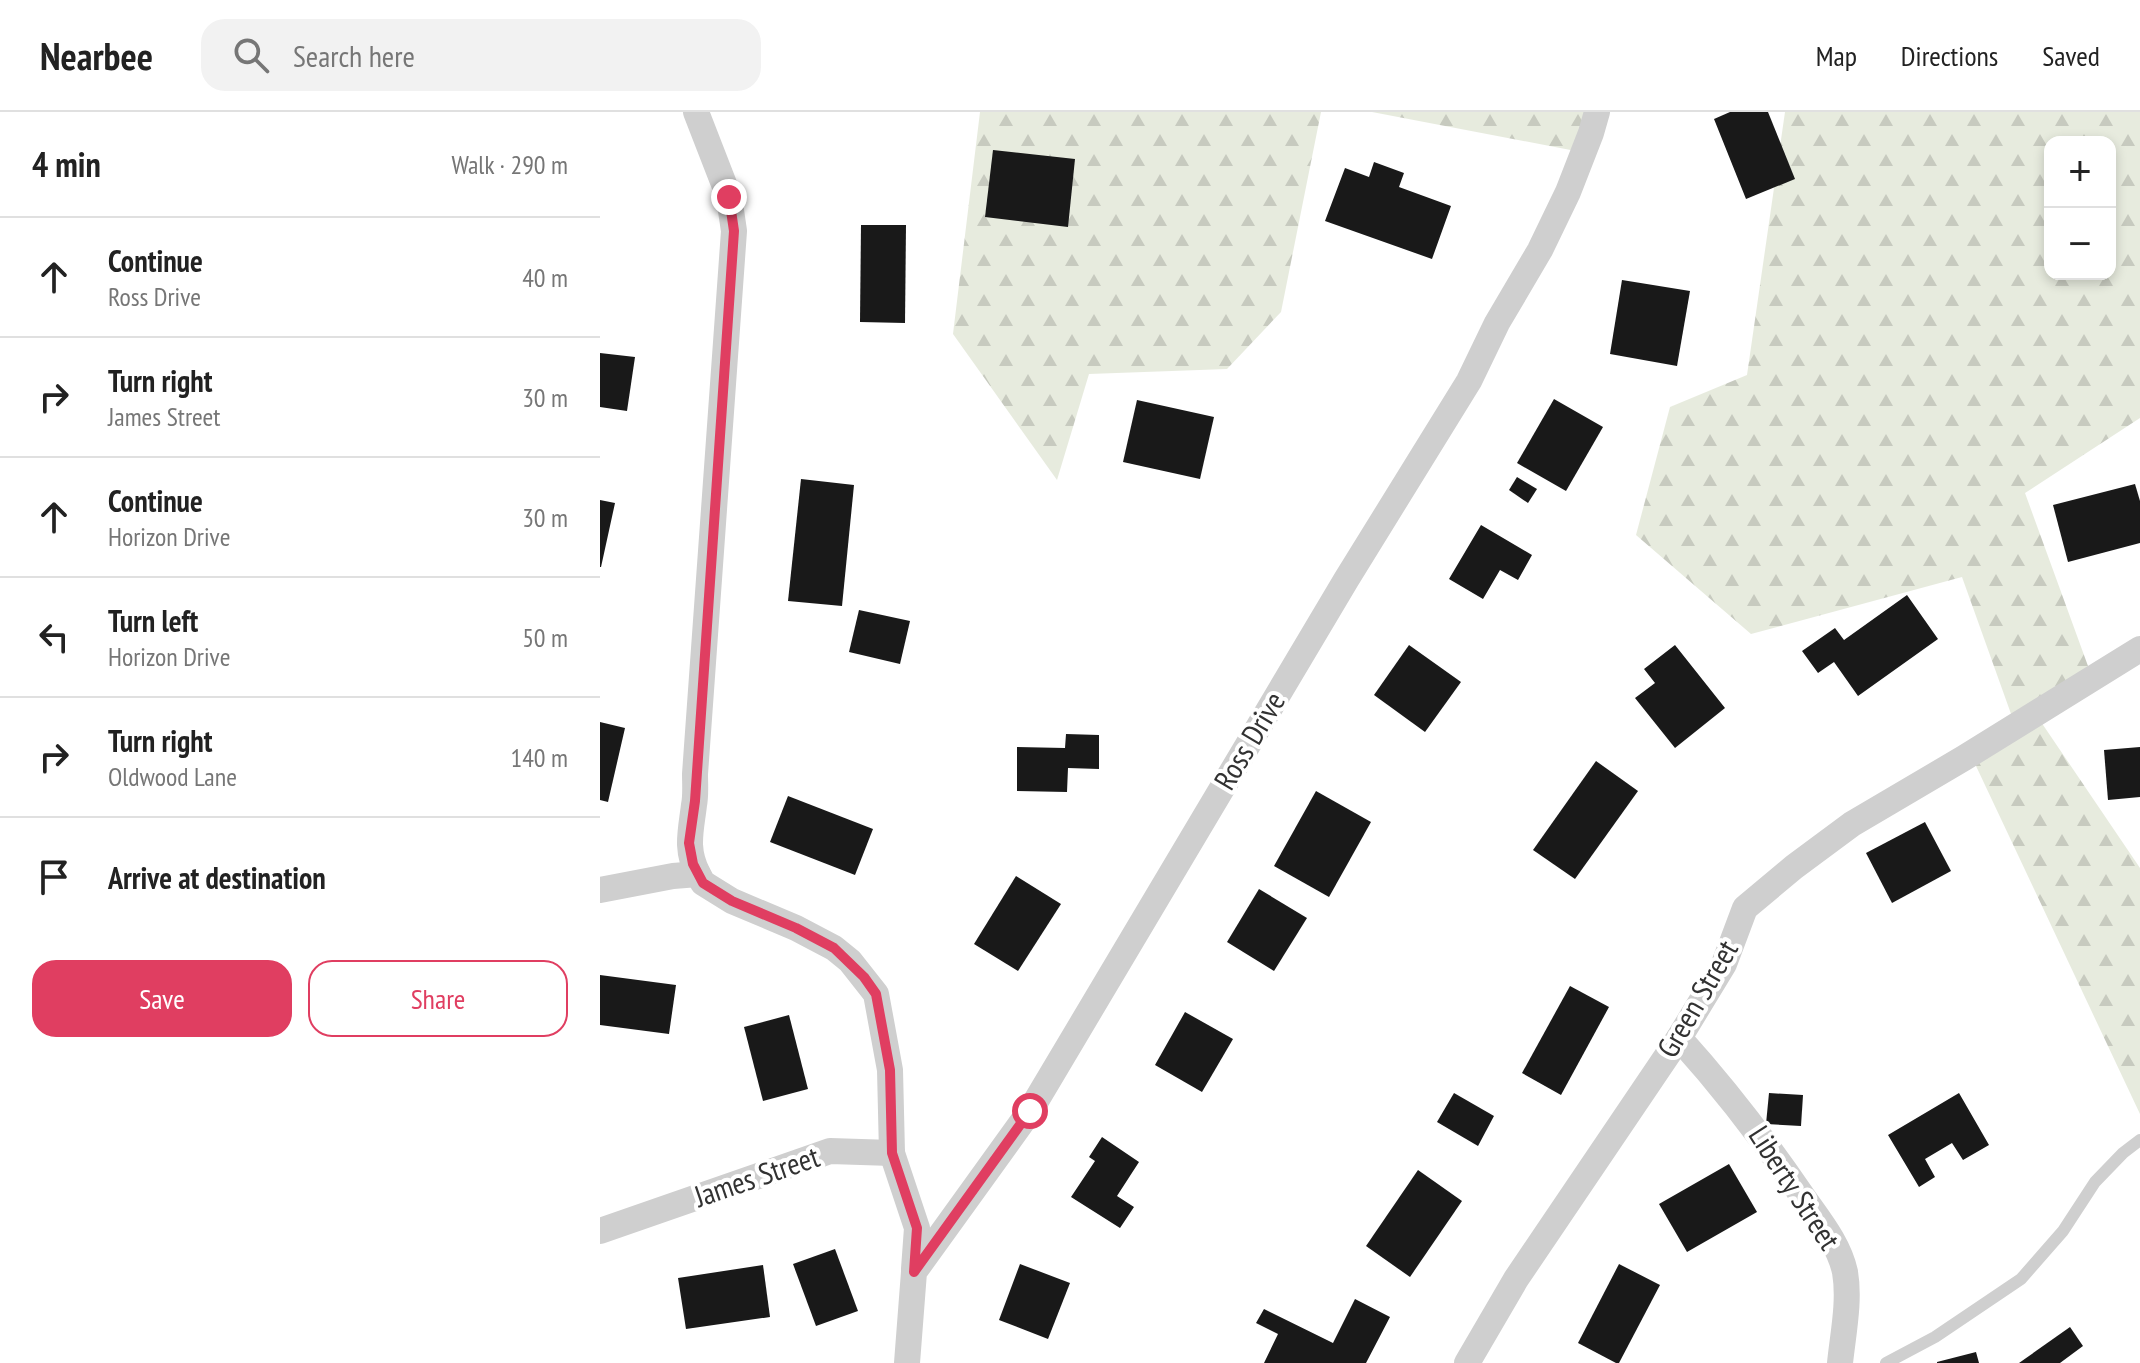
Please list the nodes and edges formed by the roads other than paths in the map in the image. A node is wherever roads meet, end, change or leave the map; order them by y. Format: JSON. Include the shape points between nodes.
{"nodes":[{"id":1,"x":696,"y":112,"type":"edge"},
{"id":2,"x":1597,"y":112,"type":"edge"},
{"id":3,"x":2140,"y":649,"type":"edge"},
{"id":4,"x":698,"y":874,"type":"junction"},
{"id":5,"x":600,"y":890,"type":"edge"},
{"id":6,"x":1679,"y":1038,"type":"junction"},
{"id":7,"x":2140,"y":1140,"type":"edge"},
{"id":8,"x":892,"y":1153,"type":"junction"},
{"id":9,"x":600,"y":1231,"type":"edge"},
{"id":10,"x":914,"y":1272,"type":"junction"},
{"id":11,"x":907,"y":1363,"type":"edge"},
{"id":12,"x":1467,"y":1363,"type":"edge"},
{"id":13,"x":1840,"y":1363,"type":"edge"},
{"id":14,"x":1886,"y":1363,"type":"edge"}],
"edges":[{"from":1,"to":4,"type":"street","via":[[729,197],[734,231],[689,843]]},
{"from":2,"to":10,"type":"street","name":"Ross Drive","via":[[1568,192],[1469,381],[1030,1111]]},
{"from":3,"to":6,"type":"street","name":"Green Street","via":[[1852,824],[1745,908],[1724,964]]},
{"from":4,"to":5,"type":"street"},
{"from":4,"to":8,"type":"street","via":[[732,901],[834,948],[876,994],[890,1070]]},
{"from":6,"to":12,"type":"street","name":"Green Street","via":[[1516,1279]]},
{"from":6,"to":13,"type":"street","name":"Liberty Street","via":[[1761,1136],[1837,1250],[1847,1291]]},
{"from":7,"to":14,"type":"lane","via":[[2095,1182],[2063,1231],[2021,1279]]},
{"from":8,"to":9,"type":"street","name":"James Street","via":[[830,1151]]},
{"from":8,"to":10,"type":"street","via":[[917,1228]]},
{"from":10,"to":11,"type":"street"}]}
